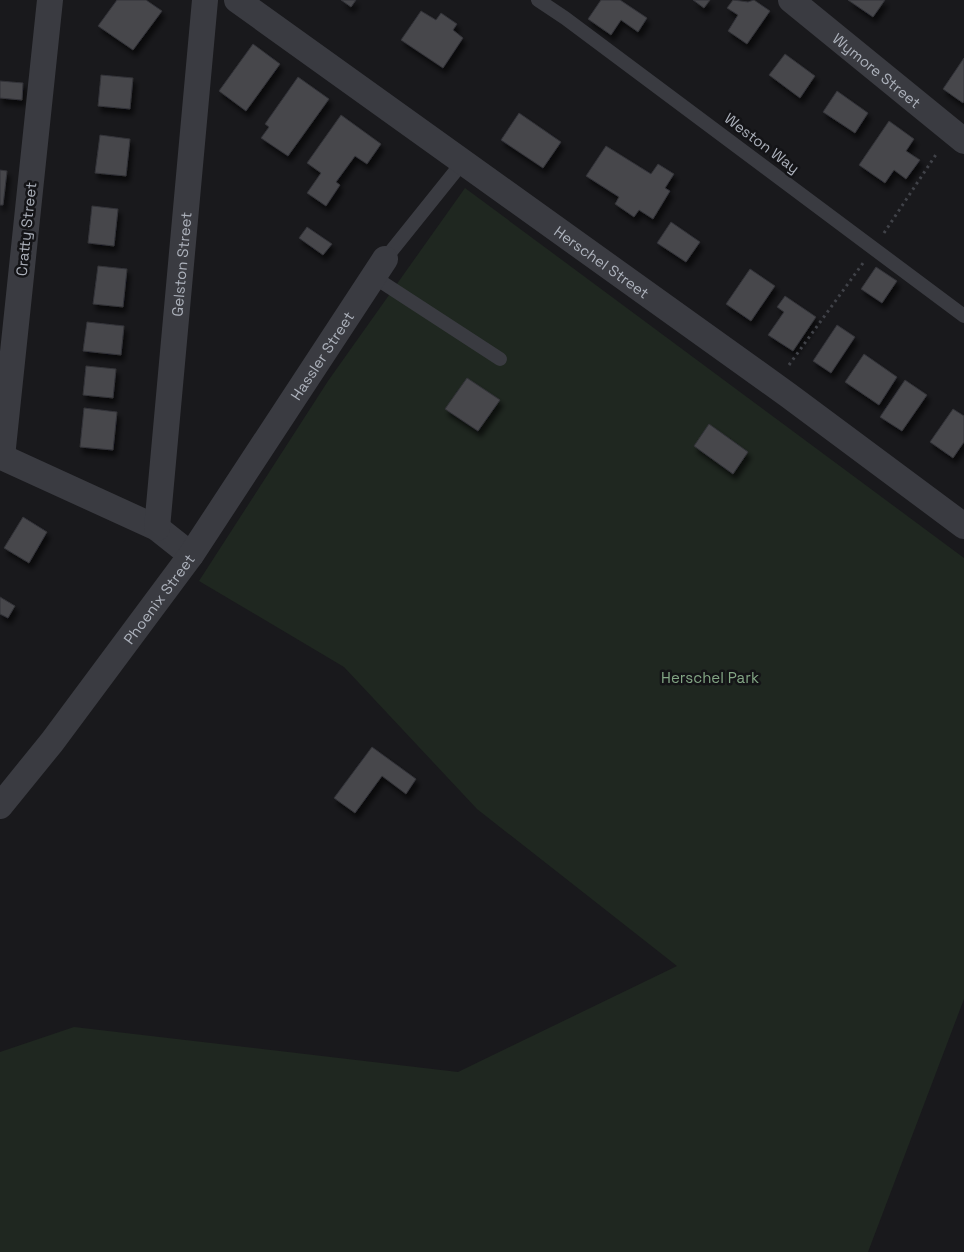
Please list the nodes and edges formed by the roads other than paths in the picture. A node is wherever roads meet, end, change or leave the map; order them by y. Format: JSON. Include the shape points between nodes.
{"nodes":[{"id":1,"x":50,"y":0,"type":"edge"},
{"id":2,"x":205,"y":0,"type":"edge"},
{"id":3,"x":237,"y":0,"type":"edge"},
{"id":4,"x":538,"y":0,"type":"edge"},
{"id":5,"x":791,"y":0,"type":"edge"},
{"id":6,"x":964,"y":141,"type":"edge"},
{"id":7,"x":462,"y":163,"type":"junction"},
{"id":8,"x":379,"y":268,"type":"junction"},
{"id":9,"x":964,"y":316,"type":"edge"},
{"id":10,"x":500,"y":359,"type":"dead end"},
{"id":11,"x":2,"y":457,"type":"joint"},
{"id":12,"x":964,"y":526,"type":"edge"},
{"id":13,"x":157,"y":528,"type":"junction"},
{"id":14,"x":191,"y":555,"type":"junction"},
{"id":15,"x":0,"y":806,"type":"edge"}],
"edges":[{"from":1,"to":11,"type":"street","name":"Cratty Street"},
{"from":2,"to":13,"type":"street","name":"Gelston Street"},
{"from":3,"to":7,"type":"street","name":"Herschel Street"},
{"from":4,"to":9,"type":"lane","name":"Weston Way","via":[[804,194]]},
{"from":5,"to":6,"type":"street","name":"Wymore Street"},
{"from":7,"to":8,"type":"lane","name":"Hassler Street"},
{"from":7,"to":12,"type":"street","name":"Herschel Street","via":[[788,395]]},
{"from":8,"to":10,"type":"lane"},
{"from":8,"to":14,"type":"street","name":"Hassler Street"},
{"from":11,"to":13,"type":"street","name":"Phoenix Street"},
{"from":13,"to":14,"type":"street","name":"Phoenix Street"},
{"from":14,"to":15,"type":"street","name":"Phoenix Street","via":[[52,742]]}]}
